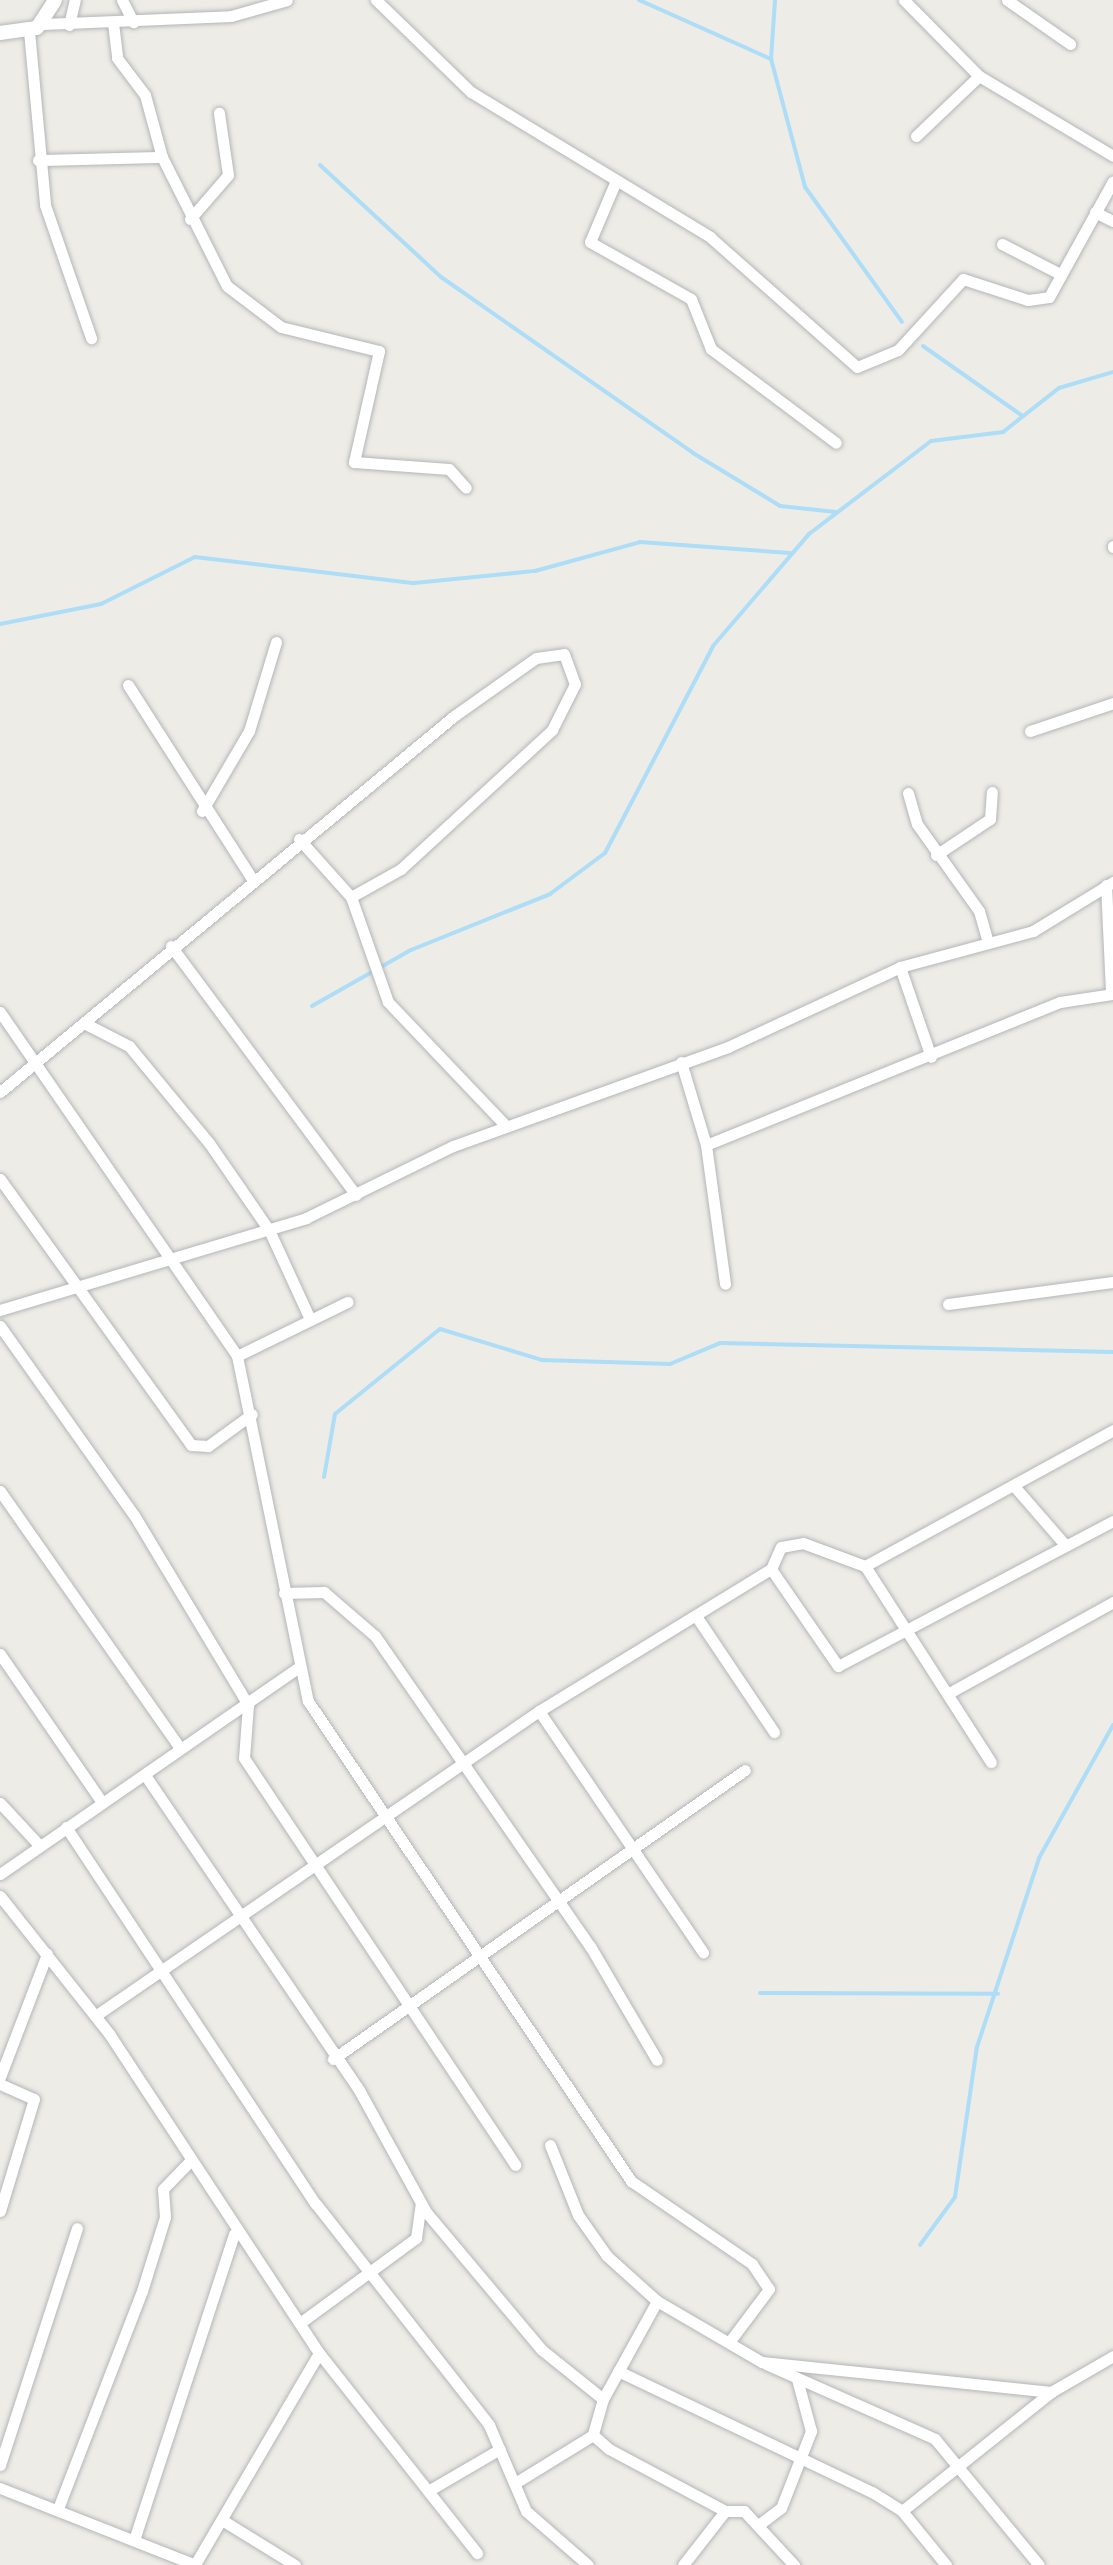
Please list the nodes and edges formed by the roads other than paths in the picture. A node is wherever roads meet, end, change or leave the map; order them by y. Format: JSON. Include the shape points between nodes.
{"nodes":[{"id":1,"x":55,"y":0,"type":"edge"},
{"id":2,"x":76,"y":0,"type":"edge"},
{"id":3,"x":122,"y":0,"type":"edge"},
{"id":4,"x":287,"y":0,"type":"edge"},
{"id":5,"x":376,"y":0,"type":"edge"},
{"id":6,"x":904,"y":0,"type":"edge"},
{"id":7,"x":1007,"y":0,"type":"edge"},
{"id":8,"x":133,"y":22,"type":"junction"},
{"id":9,"x":113,"y":23,"type":"junction"},
{"id":10,"x":69,"y":25,"type":"junction"},
{"id":11,"x":36,"y":28,"type":"junction"},
{"id":12,"x":0,"y":33,"type":"edge"},
{"id":13,"x":1070,"y":44,"type":"dead end"},
{"id":14,"x":978,"y":76,"type":"junction"},
{"id":15,"x":218,"y":112,"type":"dead end"},
{"id":16,"x":916,"y":136,"type":"dead end"},
{"id":17,"x":1113,"y":156,"type":"edge"},
{"id":18,"x":162,"y":157,"type":"junction"},
{"id":19,"x":38,"y":160,"type":"junction"},
{"id":20,"x":1113,"y":181,"type":"edge"},
{"id":21,"x":615,"y":183,"type":"junction"},
{"id":22,"x":1096,"y":212,"type":"junction"},
{"id":23,"x":190,"y":219,"type":"junction"},
{"id":24,"x":1113,"y":221,"type":"edge"},
{"id":25,"x":1002,"y":244,"type":"dead end"},
{"id":26,"x":1060,"y":274,"type":"junction"},
{"id":27,"x":91,"y":338,"type":"dead end"},
{"id":28,"x":836,"y":443,"type":"dead end"},
{"id":29,"x":466,"y":488,"type":"dead end"},
{"id":30,"x":276,"y":642,"type":"dead end"},
{"id":31,"x":128,"y":685,"type":"dead end"},
{"id":32,"x":1113,"y":703,"type":"edge"},
{"id":33,"x":1030,"y":732,"type":"dead end"},
{"id":34,"x":992,"y":792,"type":"dead end"},
{"id":35,"x":908,"y":793,"type":"dead end"},
{"id":36,"x":202,"y":811,"type":"junction"},
{"id":37,"x":299,"y":839,"type":"junction"},
{"id":38,"x":936,"y":855,"type":"junction"},
{"id":39,"x":251,"y":877,"type":"junction"},
{"id":40,"x":1110,"y":883,"type":"edge"},
{"id":41,"x":350,"y":897,"type":"junction"},
{"id":42,"x":988,"y":942,"type":"junction"},
{"id":43,"x":172,"y":946,"type":"junction"},
{"id":44,"x":900,"y":967,"type":"junction"},
{"id":45,"x":1112,"y":993,"type":"edge"},
{"id":46,"x":0,"y":1012,"type":"edge"},
{"id":47,"x":84,"y":1023,"type":"junction"},
{"id":48,"x":38,"y":1058,"type":"junction"},
{"id":49,"x":931,"y":1058,"type":"junction"},
{"id":50,"x":681,"y":1062,"type":"junction"},
{"id":51,"x":0,"y":1092,"type":"edge"},
{"id":52,"x":505,"y":1125,"type":"junction"},
{"id":53,"x":706,"y":1146,"type":"junction"},
{"id":54,"x":0,"y":1179,"type":"edge"},
{"id":55,"x":356,"y":1196,"type":"junction"},
{"id":56,"x":269,"y":1230,"type":"junction"},
{"id":57,"x":175,"y":1256,"type":"junction"},
{"id":58,"x":1113,"y":1282,"type":"edge"},
{"id":59,"x":725,"y":1284,"type":"dead end"},
{"id":60,"x":78,"y":1285,"type":"junction"},
{"id":61,"x":348,"y":1302,"type":"dead end"},
{"id":62,"x":948,"y":1304,"type":"dead end"},
{"id":63,"x":0,"y":1310,"type":"edge"},
{"id":64,"x":310,"y":1319,"type":"junction"},
{"id":65,"x":0,"y":1326,"type":"edge"},
{"id":66,"x":238,"y":1356,"type":"junction"},
{"id":67,"x":252,"y":1414,"type":"junction"},
{"id":68,"x":1113,"y":1430,"type":"edge"},
{"id":69,"x":1014,"y":1486,"type":"junction"},
{"id":70,"x":0,"y":1491,"type":"edge"},
{"id":71,"x":1113,"y":1521,"type":"edge"},
{"id":72,"x":1066,"y":1546,"type":"junction"},
{"id":73,"x":865,"y":1566,"type":"junction"},
{"id":74,"x":771,"y":1569,"type":"junction"},
{"id":75,"x":284,"y":1593,"type":"junction"},
{"id":76,"x":1113,"y":1602,"type":"edge"},
{"id":77,"x":696,"y":1616,"type":"junction"},
{"id":78,"x":910,"y":1630,"type":"junction"},
{"id":79,"x":0,"y":1654,"type":"edge"},
{"id":80,"x":298,"y":1668,"type":"junction"},
{"id":81,"x":949,"y":1693,"type":"junction"},
{"id":82,"x":248,"y":1705,"type":"junction"},
{"id":83,"x":539,"y":1711,"type":"junction"},
{"id":84,"x":774,"y":1732,"type":"dead end"},
{"id":85,"x":179,"y":1748,"type":"junction"},
{"id":86,"x":990,"y":1762,"type":"dead end"},
{"id":87,"x":462,"y":1764,"type":"junction"},
{"id":88,"x":745,"y":1770,"type":"dead end"},
{"id":89,"x":145,"y":1774,"type":"junction"},
{"id":90,"x":102,"y":1801,"type":"junction"},
{"id":91,"x":0,"y":1802,"type":"edge"},
{"id":92,"x":388,"y":1816,"type":"junction"},
{"id":93,"x":66,"y":1826,"type":"junction"},
{"id":94,"x":38,"y":1844,"type":"junction"},
{"id":95,"x":633,"y":1856,"type":"junction"},
{"id":96,"x":313,"y":1866,"type":"junction"},
{"id":97,"x":0,"y":1874,"type":"edge"},
{"id":98,"x":0,"y":1896,"type":"edge"},
{"id":99,"x":553,"y":1902,"type":"junction"},
{"id":100,"x":237,"y":1919,"type":"junction"},
{"id":101,"x":703,"y":1952,"type":"dead end"},
{"id":102,"x":48,"y":1954,"type":"junction"},
{"id":103,"x":482,"y":1955,"type":"junction"},
{"id":104,"x":162,"y":1968,"type":"junction"},
{"id":105,"x":408,"y":2008,"type":"junction"},
{"id":106,"x":95,"y":2016,"type":"junction"},
{"id":107,"x":333,"y":2059,"type":"junction"},
{"id":108,"x":656,"y":2060,"type":"dead end"},
{"id":109,"x":0,"y":2080,"type":"edge"},
{"id":110,"x":550,"y":2145,"type":"dead end"},
{"id":111,"x":189,"y":2162,"type":"junction"},
{"id":112,"x":515,"y":2165,"type":"dead end"},
{"id":113,"x":421,"y":2204,"type":"junction"},
{"id":114,"x":0,"y":2211,"type":"edge"},
{"id":115,"x":76,"y":2228,"type":"dead end"},
{"id":116,"x":234,"y":2234,"type":"junction"},
{"id":117,"x":370,"y":2272,"type":"junction"},
{"id":118,"x":657,"y":2301,"type":"junction"},
{"id":119,"x":304,"y":2320,"type":"junction"},
{"id":120,"x":730,"y":2342,"type":"junction"},
{"id":121,"x":319,"y":2353,"type":"junction"},
{"id":122,"x":1113,"y":2356,"type":"edge"},
{"id":123,"x":762,"y":2362,"type":"junction"},
{"id":124,"x":618,"y":2372,"type":"junction"},
{"id":125,"x":796,"y":2379,"type":"junction"},
{"id":126,"x":1051,"y":2392,"type":"junction"},
{"id":127,"x":603,"y":2399,"type":"junction"},
{"id":128,"x":593,"y":2435,"type":"junction"},
{"id":129,"x":500,"y":2449,"type":"junction"},
{"id":130,"x":800,"y":2456,"type":"junction"},
{"id":131,"x":0,"y":2465,"type":"edge"},
{"id":132,"x":959,"y":2466,"type":"junction"},
{"id":133,"x":515,"y":2484,"type":"junction"},
{"id":134,"x":0,"y":2488,"type":"edge"},
{"id":135,"x":428,"y":2491,"type":"junction"},
{"id":136,"x":59,"y":2506,"type":"junction"},
{"id":137,"x":726,"y":2511,"type":"junction"},
{"id":138,"x":902,"y":2511,"type":"junction"},
{"id":139,"x":222,"y":2520,"type":"junction"},
{"id":140,"x":761,"y":2523,"type":"junction"},
{"id":141,"x":135,"y":2537,"type":"junction"},
{"id":142,"x":477,"y":2553,"type":"dead end"},
{"id":143,"x":192,"y":2564,"type":"edge"},
{"id":144,"x":295,"y":2565,"type":"edge"},
{"id":145,"x":588,"y":2565,"type":"edge"},
{"id":146,"x":683,"y":2565,"type":"edge"},
{"id":147,"x":794,"y":2565,"type":"edge"},
{"id":148,"x":946,"y":2565,"type":"edge"},
{"id":149,"x":1039,"y":2565,"type":"edge"}],
"edges":[{"from":1,"to":11,"type":"street"},
{"from":2,"to":10,"type":"street"},
{"from":3,"to":8,"type":"street"},
{"from":4,"to":8,"type":"street","via":[[231,16]]},
{"from":5,"to":21,"type":"street","via":[[472,92]]},
{"from":6,"to":14,"type":"street"},
{"from":7,"to":13,"type":"street"},
{"from":8,"to":9,"type":"street"},
{"from":9,"to":10,"type":"street"},
{"from":9,"to":18,"type":"street","via":[[117,58],[145,95]]},
{"from":10,"to":11,"type":"street"},
{"from":11,"to":12,"type":"street"},
{"from":11,"to":19,"type":"street"},
{"from":14,"to":16,"type":"street"},
{"from":14,"to":17,"type":"street"},
{"from":15,"to":23,"type":"street","via":[[228,176]]},
{"from":18,"to":19,"type":"street"},
{"from":18,"to":23,"type":"street"},
{"from":19,"to":27,"type":"street"},
{"from":20,"to":22,"type":"street"},
{"from":21,"to":26,"type":"street","via":[[710,237],[857,367],[898,350],[963,279],[1043,300]]},
{"from":21,"to":28,"type":"street","via":[[590,242],[691,299],[711,349]]},
{"from":22,"to":24,"type":"street"},
{"from":22,"to":26,"type":"street"},
{"from":23,"to":29,"type":"street","via":[[228,286],[259,315],[379,351],[354,462],[449,470]]},
{"from":25,"to":26,"type":"street"},
{"from":30,"to":36,"type":"street","via":[[249,732]]},
{"from":31,"to":36,"type":"street"},
{"from":32,"to":33,"type":"street"},
{"from":34,"to":38,"type":"street","via":[[990,819]]},
{"from":35,"to":38,"type":"street"},
{"from":36,"to":39,"type":"street"},
{"from":37,"to":39,"type":"street"},
{"from":37,"to":41,"type":"street"},
{"from":37,"to":41,"type":"street","via":[[524,664],[551,654],[569,660],[572,693],[536,747],[401,869]]},
{"from":38,"to":42,"type":"street","via":[[979,911]]},
{"from":39,"to":43,"type":"street"},
{"from":40,"to":42,"type":"street","via":[[1033,931]]},
{"from":40,"to":45,"type":"street"},
{"from":41,"to":52,"type":"street","via":[[388,1002]]},
{"from":42,"to":44,"type":"street"},
{"from":43,"to":47,"type":"street"},
{"from":43,"to":55,"type":"street","via":[[256,1048]]},
{"from":44,"to":49,"type":"street"},
{"from":44,"to":50,"type":"street"},
{"from":45,"to":49,"type":"street","via":[[1060,1002]]},
{"from":46,"to":48,"type":"street"},
{"from":47,"to":48,"type":"street"},
{"from":47,"to":56,"type":"street","via":[[130,1046]]},
{"from":48,"to":51,"type":"street"},
{"from":48,"to":57,"type":"street"},
{"from":49,"to":53,"type":"street"},
{"from":50,"to":52,"type":"street"},
{"from":50,"to":53,"type":"street"},
{"from":52,"to":55,"type":"street"},
{"from":53,"to":59,"type":"street"},
{"from":54,"to":60,"type":"street"},
{"from":55,"to":56,"type":"street"},
{"from":56,"to":57,"type":"street"},
{"from":56,"to":64,"type":"street"},
{"from":57,"to":60,"type":"street"},
{"from":57,"to":66,"type":"street"},
{"from":58,"to":62,"type":"street"},
{"from":60,"to":63,"type":"street"},
{"from":60,"to":67,"type":"street","via":[[190,1445],[208,1446]]},
{"from":61,"to":64,"type":"street"},
{"from":64,"to":66,"type":"street"},
{"from":65,"to":82,"type":"street","via":[[116,1488]]},
{"from":66,"to":67,"type":"street"},
{"from":67,"to":75,"type":"street"},
{"from":68,"to":69,"type":"street"},
{"from":69,"to":72,"type":"street"},
{"from":69,"to":73,"type":"street"},
{"from":70,"to":85,"type":"street"},
{"from":71,"to":72,"type":"street"},
{"from":72,"to":78,"type":"street"},
{"from":73,"to":74,"type":"street","via":[[804,1543],[781,1547]]},
{"from":73,"to":78,"type":"street"},
{"from":74,"to":77,"type":"street"},
{"from":74,"to":78,"type":"street","via":[[838,1666]]},
{"from":75,"to":80,"type":"street"},
{"from":75,"to":87,"type":"street","via":[[324,1592],[351,1612]]},
{"from":76,"to":81,"type":"street"},
{"from":77,"to":83,"type":"street"},
{"from":77,"to":84,"type":"street"},
{"from":78,"to":81,"type":"street"},
{"from":79,"to":90,"type":"street"},
{"from":80,"to":82,"type":"street"},
{"from":80,"to":92,"type":"street","via":[[308,1702]]},
{"from":81,"to":86,"type":"street"},
{"from":82,"to":85,"type":"street"},
{"from":82,"to":96,"type":"street","via":[[244,1758]]},
{"from":83,"to":87,"type":"street"},
{"from":83,"to":95,"type":"street"},
{"from":85,"to":89,"type":"street"},
{"from":87,"to":92,"type":"street"},
{"from":87,"to":99,"type":"street"},
{"from":88,"to":95,"type":"street"},
{"from":89,"to":90,"type":"street"},
{"from":89,"to":100,"type":"street"},
{"from":90,"to":93,"type":"street"},
{"from":91,"to":94,"type":"street"},
{"from":92,"to":96,"type":"street"},
{"from":92,"to":103,"type":"street"},
{"from":93,"to":94,"type":"street"},
{"from":93,"to":104,"type":"street"},
{"from":94,"to":97,"type":"street"},
{"from":95,"to":99,"type":"street"},
{"from":95,"to":101,"type":"street"},
{"from":96,"to":100,"type":"street"},
{"from":96,"to":105,"type":"street"},
{"from":98,"to":102,"type":"street"},
{"from":99,"to":103,"type":"street"},
{"from":99,"to":108,"type":"street"},
{"from":100,"to":104,"type":"street"},
{"from":100,"to":107,"type":"street"},
{"from":102,"to":106,"type":"street"},
{"from":102,"to":109,"type":"street"},
{"from":103,"to":105,"type":"street"},
{"from":103,"to":120,"type":"street","via":[[631,2181],[752,2264],[769,2290]]},
{"from":104,"to":106,"type":"street"},
{"from":104,"to":117,"type":"street"},
{"from":105,"to":107,"type":"street"},
{"from":105,"to":112,"type":"street"},
{"from":106,"to":111,"type":"street"},
{"from":107,"to":113,"type":"street"},
{"from":109,"to":114,"type":"street","via":[[34,2099]]},
{"from":110,"to":118,"type":"street","via":[[592,2238]]},
{"from":111,"to":116,"type":"street"},
{"from":111,"to":136,"type":"street","via":[[163,2189],[165,2217],[142,2290]]},
{"from":113,"to":117,"type":"street","via":[[416,2238]]},
{"from":113,"to":127,"type":"street","via":[[542,2350]]},
{"from":115,"to":131,"type":"street"},
{"from":116,"to":119,"type":"street"},
{"from":116,"to":141,"type":"street"},
{"from":117,"to":119,"type":"street"},
{"from":117,"to":129,"type":"street"},
{"from":118,"to":120,"type":"street"},
{"from":118,"to":124,"type":"street"},
{"from":119,"to":121,"type":"street"},
{"from":120,"to":123,"type":"street"},
{"from":121,"to":135,"type":"street"},
{"from":121,"to":139,"type":"street"},
{"from":122,"to":126,"type":"street"},
{"from":123,"to":125,"type":"street"},
{"from":123,"to":126,"type":"street"},
{"from":124,"to":127,"type":"street"},
{"from":124,"to":130,"type":"street"},
{"from":125,"to":130,"type":"street","via":[[812,2422]]},
{"from":125,"to":132,"type":"street","via":[[926,2433]]},
{"from":126,"to":132,"type":"street"},
{"from":127,"to":128,"type":"street"},
{"from":128,"to":133,"type":"street"},
{"from":128,"to":137,"type":"street"},
{"from":129,"to":133,"type":"street"},
{"from":129,"to":135,"type":"street"},
{"from":130,"to":138,"type":"street"},
{"from":130,"to":140,"type":"street","via":[[776,2516]]},
{"from":132,"to":138,"type":"street"},
{"from":132,"to":149,"type":"street"},
{"from":133,"to":145,"type":"street","via":[[526,2511]]},
{"from":134,"to":136,"type":"street"},
{"from":135,"to":142,"type":"street"},
{"from":136,"to":141,"type":"street"},
{"from":137,"to":140,"type":"street"},
{"from":137,"to":146,"type":"street"},
{"from":138,"to":148,"type":"street"},
{"from":139,"to":143,"type":"street"},
{"from":139,"to":144,"type":"street"},
{"from":140,"to":147,"type":"street","via":[[776,2555]]},
{"from":141,"to":143,"type":"street"}]}
